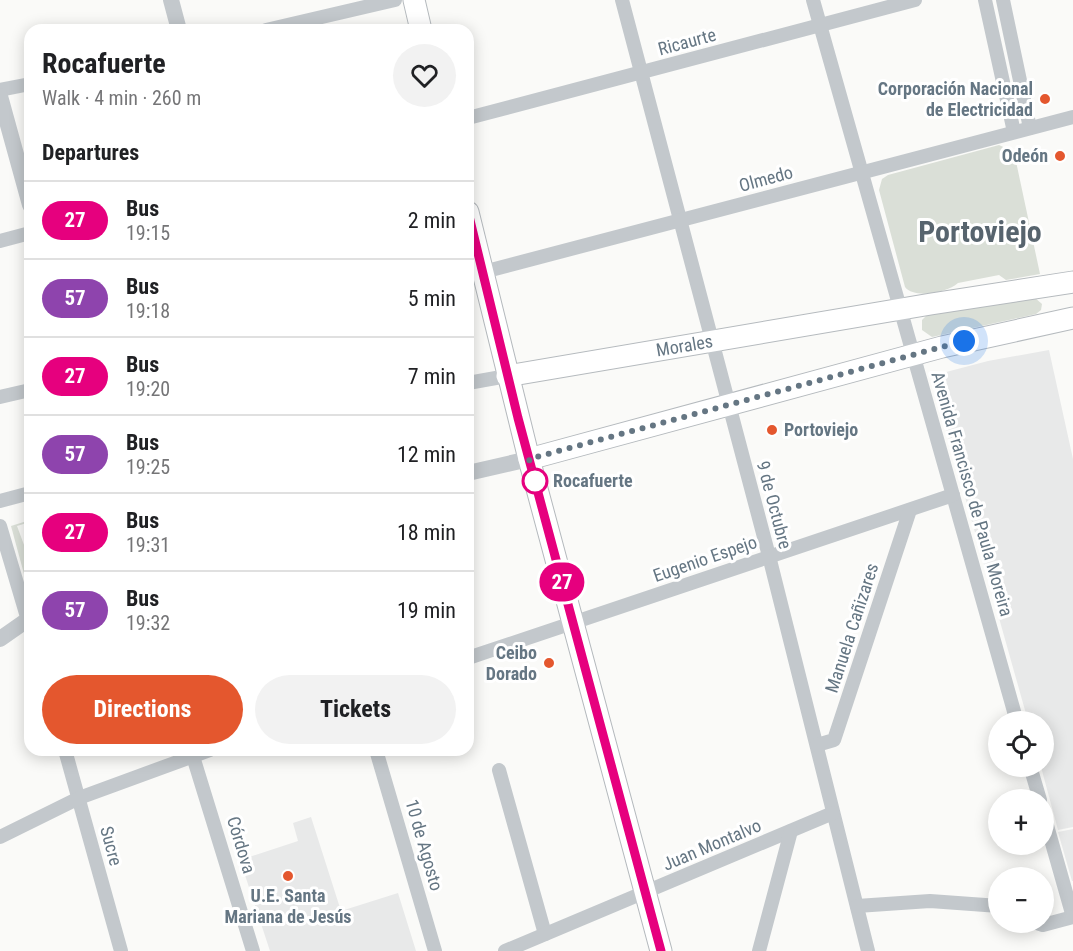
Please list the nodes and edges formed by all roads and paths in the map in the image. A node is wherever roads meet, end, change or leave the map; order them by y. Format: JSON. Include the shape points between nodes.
{"nodes":[{"id":1,"x":171,"y":0,"type":"edge"},
{"id":2,"x":395,"y":0,"type":"edge"},
{"id":3,"x":414,"y":0,"type":"edge"},
{"id":4,"x":622,"y":0,"type":"edge"},
{"id":5,"x":813,"y":0,"type":"edge"},
{"id":6,"x":915,"y":0,"type":"edge"},
{"id":7,"x":985,"y":0,"type":"edge"},
{"id":8,"x":1003,"y":0,"type":"edge"},
{"id":9,"x":177,"y":24,"type":"edge"},
{"id":10,"x":292,"y":24,"type":"edge"},
{"id":11,"x":420,"y":24,"type":"edge"},
{"id":12,"x":820,"y":25,"type":"junction"},
{"id":13,"x":641,"y":72,"type":"junction"},
{"id":14,"x":24,"y":85,"type":"edge"},
{"id":15,"x":0,"y":90,"type":"edge"},
{"id":16,"x":0,"y":96,"type":"edge"},
{"id":17,"x":474,"y":116,"type":"edge"},
{"id":18,"x":1073,"y":117,"type":"edge"},
{"id":19,"x":1030,"y":128,"type":"junction"},
{"id":20,"x":1014,"y":132,"type":"junction"},
{"id":21,"x":861,"y":171,"type":"junction"},
{"id":22,"x":24,"y":183,"type":"edge"},
{"id":23,"x":680,"y":221,"type":"junction"},
{"id":24,"x":24,"y":235,"type":"edge"},
{"id":25,"x":0,"y":242,"type":"edge"},
{"id":26,"x":474,"y":258,"type":"edge"},
{"id":27,"x":476,"y":274,"type":"edge"},
{"id":28,"x":1073,"y":282,"type":"edge"},
{"id":29,"x":900,"y":309,"type":"junction"},
{"id":30,"x":1073,"y":318,"type":"edge"},
{"id":31,"x":712,"y":341,"type":"junction"},
{"id":32,"x":913,"y":354,"type":"junction"},
{"id":33,"x":507,"y":376,"type":"junction"},
{"id":34,"x":474,"y":382,"type":"edge"},
{"id":35,"x":24,"y":391,"type":"edge"},
{"id":36,"x":0,"y":397,"type":"edge"},
{"id":37,"x":729,"y":405,"type":"junction"},
{"id":38,"x":529,"y":459,"type":"junction"},
{"id":39,"x":474,"y":472,"type":"edge"},
{"id":40,"x":24,"y":495,"type":"edge"},
{"id":41,"x":953,"y":495,"type":"junction"},
{"id":42,"x":0,"y":501,"type":"edge"},
{"id":43,"x":910,"y":510,"type":"junction"},
{"id":44,"x":0,"y":526,"type":"edge"},
{"id":45,"x":768,"y":556,"type":"junction"},
{"id":46,"x":24,"y":605,"type":"edge"},
{"id":47,"x":573,"y":622,"type":"junction"},
{"id":48,"x":24,"y":624,"type":"edge"},
{"id":49,"x":0,"y":639,"type":"edge"},
{"id":50,"x":474,"y":656,"type":"edge"},
{"id":51,"x":1014,"y":711,"type":"edge"},
{"id":52,"x":817,"y":745,"type":"junction"},
{"id":53,"x":67,"y":756,"type":"edge"},
{"id":54,"x":184,"y":756,"type":"edge"},
{"id":55,"x":193,"y":756,"type":"edge"},
{"id":56,"x":378,"y":756,"type":"edge"},
{"id":57,"x":499,"y":770,"type":"dead end"},
{"id":58,"x":79,"y":798,"type":"junction"},
{"id":59,"x":833,"y":813,"type":"junction"},
{"id":60,"x":791,"y":831,"type":"junction"},
{"id":61,"x":0,"y":837,"type":"edge"},
{"id":62,"x":1054,"y":850,"type":"edge"},
{"id":63,"x":645,"y":892,"type":"junction"},
{"id":64,"x":988,"y":905,"type":"edge"},
{"id":65,"x":857,"y":906,"type":"junction"},
{"id":66,"x":1073,"y":917,"type":"edge"},
{"id":67,"x":1054,"y":922,"type":"edge"},
{"id":68,"x":545,"y":934,"type":"junction"},
{"id":69,"x":121,"y":951,"type":"edge"},
{"id":70,"x":254,"y":951,"type":"edge"},
{"id":71,"x":435,"y":951,"type":"edge"},
{"id":72,"x":505,"y":951,"type":"edge"},
{"id":73,"x":661,"y":951,"type":"edge"},
{"id":74,"x":759,"y":951,"type":"edge"},
{"id":75,"x":868,"y":951,"type":"edge"}],
"edges":[{"from":1,"to":9,"type":"street"},
{"from":2,"to":10,"type":"street"},
{"from":3,"to":11,"type":"main road"},
{"from":4,"to":13,"type":"street","name":"9 de Octubre"},
{"from":5,"to":12,"type":"street","name":"Avenida Francisco de Paula Moreira"},
{"from":6,"to":12,"type":"street","name":"Ricaurte"},
{"from":7,"to":20,"type":"street"},
{"from":8,"to":19,"type":"street"},
{"from":12,"to":13,"type":"street","name":"Ricaurte"},
{"from":12,"to":21,"type":"street","name":"Avenida Francisco de Paula Moreira"},
{"from":13,"to":17,"type":"street","name":"Ricaurte"},
{"from":13,"to":23,"type":"street","name":"9 de Octubre"},
{"from":14,"to":15,"type":"street"},
{"from":16,"to":22,"type":"street"},
{"from":18,"to":19,"type":"street","name":"Olmedo"},
{"from":19,"to":20,"type":"street","name":"Olmedo"},
{"from":20,"to":21,"type":"street","name":"Olmedo"},
{"from":21,"to":23,"type":"street","name":"Olmedo"},
{"from":21,"to":29,"type":"street","name":"Avenida Francisco de Paula Moreira"},
{"from":23,"to":27,"type":"street","name":"Olmedo"},
{"from":23,"to":31,"type":"street","name":"9 de Octubre"},
{"from":24,"to":25,"type":"street"},
{"from":26,"to":27,"type":"main road"},
{"from":27,"to":33,"type":"main road"},
{"from":28,"to":29,"type":"main road","name":"Morales"},
{"from":29,"to":31,"type":"main road","name":"Morales"},
{"from":29,"to":32,"type":"street","name":"Avenida Francisco de Paula Moreira"},
{"from":30,"to":32,"type":"main road"},
{"from":31,"to":33,"type":"main road","name":"Morales"},
{"from":31,"to":37,"type":"street","name":"9 de Octubre"},
{"from":32,"to":37,"type":"main road"},
{"from":32,"to":41,"type":"street","name":"Avenida Francisco de Paula Moreira"},
{"from":33,"to":34,"type":"street","name":"Morales"},
{"from":33,"to":38,"type":"main road"},
{"from":35,"to":36,"type":"street"},
{"from":37,"to":38,"type":"main road"},
{"from":37,"to":45,"type":"street","name":"9 de Octubre"},
{"from":38,"to":39,"type":"street"},
{"from":38,"to":47,"type":"main road"},
{"from":40,"to":42,"type":"street"},
{"from":41,"to":43,"type":"street","name":"Eugenio Espejo"},
{"from":41,"to":51,"type":"street","name":"Avenida Francisco de Paula Moreira"},
{"from":43,"to":45,"type":"street","name":"Eugenio Espejo"},
{"from":43,"to":52,"type":"street","name":"Manuela Cañizares","via":[[834,741]]},
{"from":44,"to":46,"type":"street"},
{"from":45,"to":47,"type":"street","name":"Eugenio Espejo"},
{"from":45,"to":52,"type":"street","name":"9 de Octubre"},
{"from":47,"to":50,"type":"street","name":"Eugenio Espejo"},
{"from":47,"to":63,"type":"main road"},
{"from":48,"to":49,"type":"street"},
{"from":52,"to":59,"type":"street","name":"9 de Octubre"},
{"from":53,"to":58,"type":"street","name":"Sucre"},
{"from":54,"to":58,"type":"street"},
{"from":55,"to":70,"type":"street","name":"Córdova"},
{"from":56,"to":71,"type":"street","name":"10 de Agosto"},
{"from":57,"to":68,"type":"street"},
{"from":58,"to":61,"type":"street"},
{"from":58,"to":69,"type":"street","name":"Sucre"},
{"from":59,"to":60,"type":"street","name":"Juan Montalvo"},
{"from":59,"to":65,"type":"street","name":"9 de Octubre"},
{"from":60,"to":63,"type":"street","name":"Juan Montalvo"},
{"from":60,"to":74,"type":"street"},
{"from":62,"to":66,"type":"street"},
{"from":63,"to":68,"type":"street","name":"Juan Montalvo"},
{"from":63,"to":73,"type":"main road"},
{"from":64,"to":65,"type":"street","via":[[930,902]]},
{"from":65,"to":75,"type":"street","name":"9 de Octubre"},
{"from":66,"to":67,"type":"street"},
{"from":68,"to":72,"type":"street","name":"Juan Montalvo"}]}
